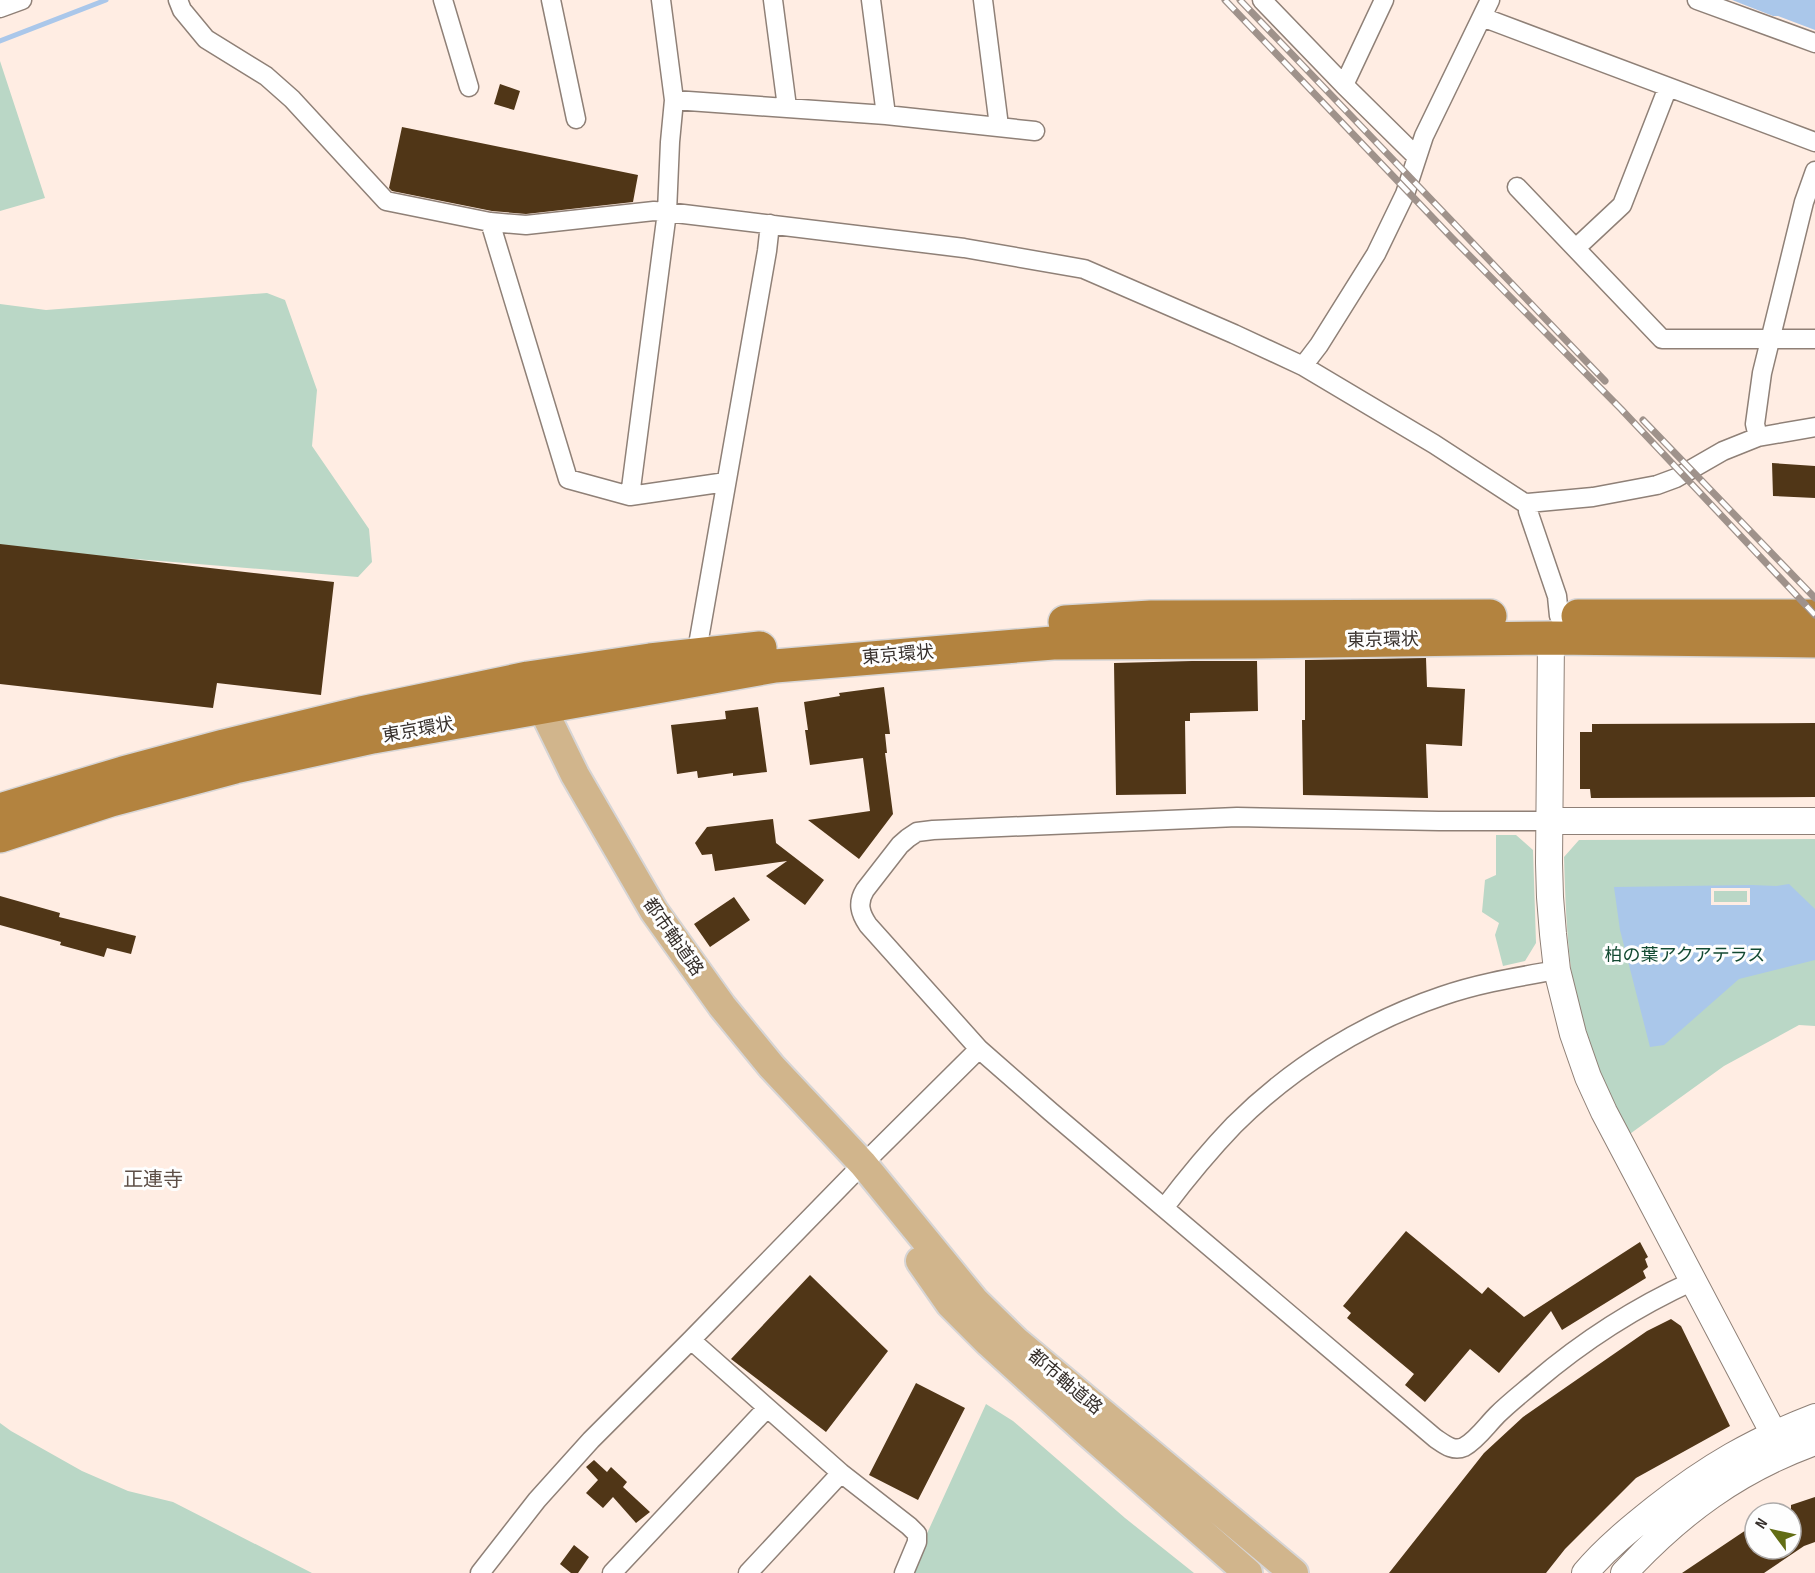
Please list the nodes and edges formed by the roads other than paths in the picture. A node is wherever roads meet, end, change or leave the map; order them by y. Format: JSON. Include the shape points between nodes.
{"nodes":[{"id":1,"x":22,"y":0,"type":"edge"},
{"id":2,"x":178,"y":0,"type":"edge"},
{"id":3,"x":443,"y":0,"type":"edge"},
{"id":4,"x":551,"y":0,"type":"edge"},
{"id":5,"x":661,"y":0,"type":"edge"},
{"id":6,"x":772,"y":0,"type":"edge"},
{"id":7,"x":872,"y":0,"type":"edge"},
{"id":8,"x":983,"y":0,"type":"edge"},
{"id":9,"x":1384,"y":0,"type":"edge"},
{"id":10,"x":1490,"y":0,"type":"edge"},
{"id":11,"x":1697,"y":0,"type":"edge"},
{"id":12,"x":1270,"y":4,"type":"edge"},
{"id":13,"x":0,"y":8,"type":"edge"},
{"id":14,"x":1482,"y":17,"type":"junction"},
{"id":15,"x":1815,"y":43,"type":"edge"},
{"id":16,"x":1344,"y":85,"type":"junction"},
{"id":17,"x":469,"y":87,"type":"dead end"},
{"id":18,"x":1668,"y":87,"type":"junction"},
{"id":19,"x":674,"y":100,"type":"junction"},
{"id":20,"x":787,"y":107,"type":"junction"},
{"id":21,"x":886,"y":115,"type":"junction"},
{"id":22,"x":576,"y":119,"type":"dead end"},
{"id":23,"x":999,"y":126,"type":"junction"},
{"id":24,"x":1035,"y":131,"type":"dead end"},
{"id":25,"x":1815,"y":142,"type":"edge"},
{"id":26,"x":1417,"y":157,"type":"junction"},
{"id":27,"x":1815,"y":171,"type":"edge"},
{"id":28,"x":1517,"y":187,"type":"dead end"},
{"id":29,"x":667,"y":212,"type":"junction"},
{"id":30,"x":490,"y":222,"type":"junction"},
{"id":31,"x":770,"y":224,"type":"junction"},
{"id":32,"x":1576,"y":249,"type":"junction"},
{"id":33,"x":1769,"y":338,"type":"junction"},
{"id":34,"x":1815,"y":339,"type":"edge"},
{"id":35,"x":1303,"y":366,"type":"junction"},
{"id":36,"x":1815,"y":427,"type":"edge"},
{"id":37,"x":1758,"y":437,"type":"junction"},
{"id":38,"x":726,"y":482,"type":"junction"},
{"id":39,"x":630,"y":496,"type":"junction"},
{"id":40,"x":1528,"y":504,"type":"junction"},
{"id":41,"x":1815,"y":616,"type":"edge"},
{"id":42,"x":1555,"y":627,"type":"junction"},
{"id":43,"x":1815,"y":641,"type":"edge"},
{"id":44,"x":693,"y":668,"type":"junction"},
{"id":45,"x":535,"y":692,"type":"junction"},
{"id":46,"x":0,"y":810,"type":"edge"},
{"id":47,"x":1550,"y":821,"type":"junction"},
{"id":48,"x":1815,"y":822,"type":"edge"},
{"id":49,"x":0,"y":836,"type":"edge"},
{"id":50,"x":1557,"y":970,"type":"junction"},
{"id":51,"x":979,"y":1049,"type":"junction"},
{"id":52,"x":863,"y":1164,"type":"junction"},
{"id":53,"x":1164,"y":1208,"type":"junction"},
{"id":54,"x":1693,"y":1281,"type":"junction"},
{"id":55,"x":691,"y":1340,"type":"junction"},
{"id":56,"x":767,"y":1408,"type":"junction"},
{"id":57,"x":1815,"y":1417,"type":"edge"},
{"id":58,"x":1774,"y":1434,"type":"junction"},
{"id":59,"x":1815,"y":1442,"type":"edge"},
{"id":60,"x":841,"y":1473,"type":"junction"},
{"id":61,"x":480,"y":1573,"type":"edge"},
{"id":62,"x":612,"y":1573,"type":"edge"},
{"id":63,"x":748,"y":1573,"type":"edge"},
{"id":64,"x":904,"y":1573,"type":"edge"},
{"id":65,"x":1248,"y":1573,"type":"edge"},
{"id":66,"x":1294,"y":1573,"type":"edge"},
{"id":67,"x":1585,"y":1573,"type":"edge"},
{"id":68,"x":1624,"y":1573,"type":"edge"}],
"edges":[{"from":1,"to":13,"type":"street"},
{"from":2,"to":30,"type":"street","via":[[206,39],[275,84],[386,201]]},
{"from":3,"to":17,"type":"street"},
{"from":4,"to":22,"type":"street"},
{"from":5,"to":19,"type":"street"},
{"from":6,"to":20,"type":"street"},
{"from":7,"to":21,"type":"street"},
{"from":8,"to":23,"type":"street"},
{"from":9,"to":16,"type":"street"},
{"from":10,"to":14,"type":"street"},
{"from":11,"to":15,"type":"street"},
{"from":12,"to":16,"type":"street"},
{"from":14,"to":18,"type":"street"},
{"from":14,"to":26,"type":"street"},
{"from":16,"to":26,"type":"street"},
{"from":18,"to":25,"type":"street"},
{"from":18,"to":32,"type":"street","via":[[1622,205]]},
{"from":19,"to":20,"type":"street"},
{"from":19,"to":29,"type":"street"},
{"from":20,"to":21,"type":"street"},
{"from":21,"to":23,"type":"street"},
{"from":23,"to":24,"type":"street"},
{"from":26,"to":35,"type":"street","via":[[1405,194],[1376,254]]},
{"from":27,"to":33,"type":"street"},
{"from":28,"to":32,"type":"street"},
{"from":29,"to":30,"type":"street","via":[[526,225]]},
{"from":29,"to":31,"type":"street"},
{"from":29,"to":39,"type":"street"},
{"from":30,"to":39,"type":"street","via":[[568,479]]},
{"from":31,"to":35,"type":"street","via":[[964,248],[1084,268]]},
{"from":31,"to":38,"type":"street"},
{"from":32,"to":33,"type":"street","via":[[1662,339]]},
{"from":33,"to":34,"type":"street"},
{"from":33,"to":37,"type":"street","via":[[1755,424]]},
{"from":35,"to":40,"type":"street"},
{"from":36,"to":37,"type":"street"},
{"from":37,"to":40,"type":"street","via":[[1657,485]]},
{"from":38,"to":39,"type":"street"},
{"from":38,"to":44,"type":"street"},
{"from":40,"to":42,"type":"street","via":[[1557,596]]},
{"from":41,"to":42,"type":"highway","name":"東京環状"},
{"from":42,"to":43,"type":"highway","name":"東京環状"},
{"from":42,"to":44,"type":"highway","name":"東京環状","via":[[1255,642],[1053,643],[775,666]]},
{"from":42,"to":47,"type":"street"},
{"from":44,"to":45,"type":"highway","name":"東京環状"},
{"from":45,"to":46,"type":"highway","name":"東京環状","via":[[361,712],[224,746]]},
{"from":45,"to":49,"type":"highway","name":"東京環状","via":[[373,737],[235,767],[111,800]]},
{"from":45,"to":52,"type":"main road","name":"都市軸道路","via":[[575,775],[654,911],[765,1059]]},
{"from":47,"to":48,"type":"street"},
{"from":47,"to":50,"type":"street","via":[[1550,897]]},
{"from":47,"to":51,"type":"street","via":[[1228,817],[916,832],[900,845],[862,896],[862,916]]},
{"from":50,"to":53,"type":"street","via":[[1441,996],[1363,1029],[1331,1048],[1236,1123]]},
{"from":50,"to":54,"type":"street","via":[[1588,1077]]},
{"from":51,"to":52,"type":"street"},
{"from":51,"to":53,"type":"street"},
{"from":52,"to":55,"type":"street"},
{"from":52,"to":65,"type":"main road","name":"都市軸道路","via":[[906,1239],[950,1304],[1087,1432]]},
{"from":52,"to":66,"type":"main road","name":"都市軸道路","via":[[975,1301],[1016,1341]]},
{"from":53,"to":54,"type":"street","via":[[1435,1438],[1455,1449],[1470,1442],[1498,1413],[1593,1337],[1663,1294]]},
{"from":54,"to":58,"type":"street"},
{"from":55,"to":56,"type":"street"},
{"from":55,"to":61,"type":"street","via":[[591,1440],[537,1500]]},
{"from":56,"to":60,"type":"street"},
{"from":56,"to":62,"type":"street"},
{"from":57,"to":58,"type":"street"},
{"from":58,"to":67,"type":"street","via":[[1737,1452],[1675,1493],[1626,1531]]},
{"from":59,"to":68,"type":"street","via":[[1714,1492],[1655,1541]]},
{"from":60,"to":63,"type":"street"},
{"from":60,"to":64,"type":"street","via":[[917,1534]]}]}
